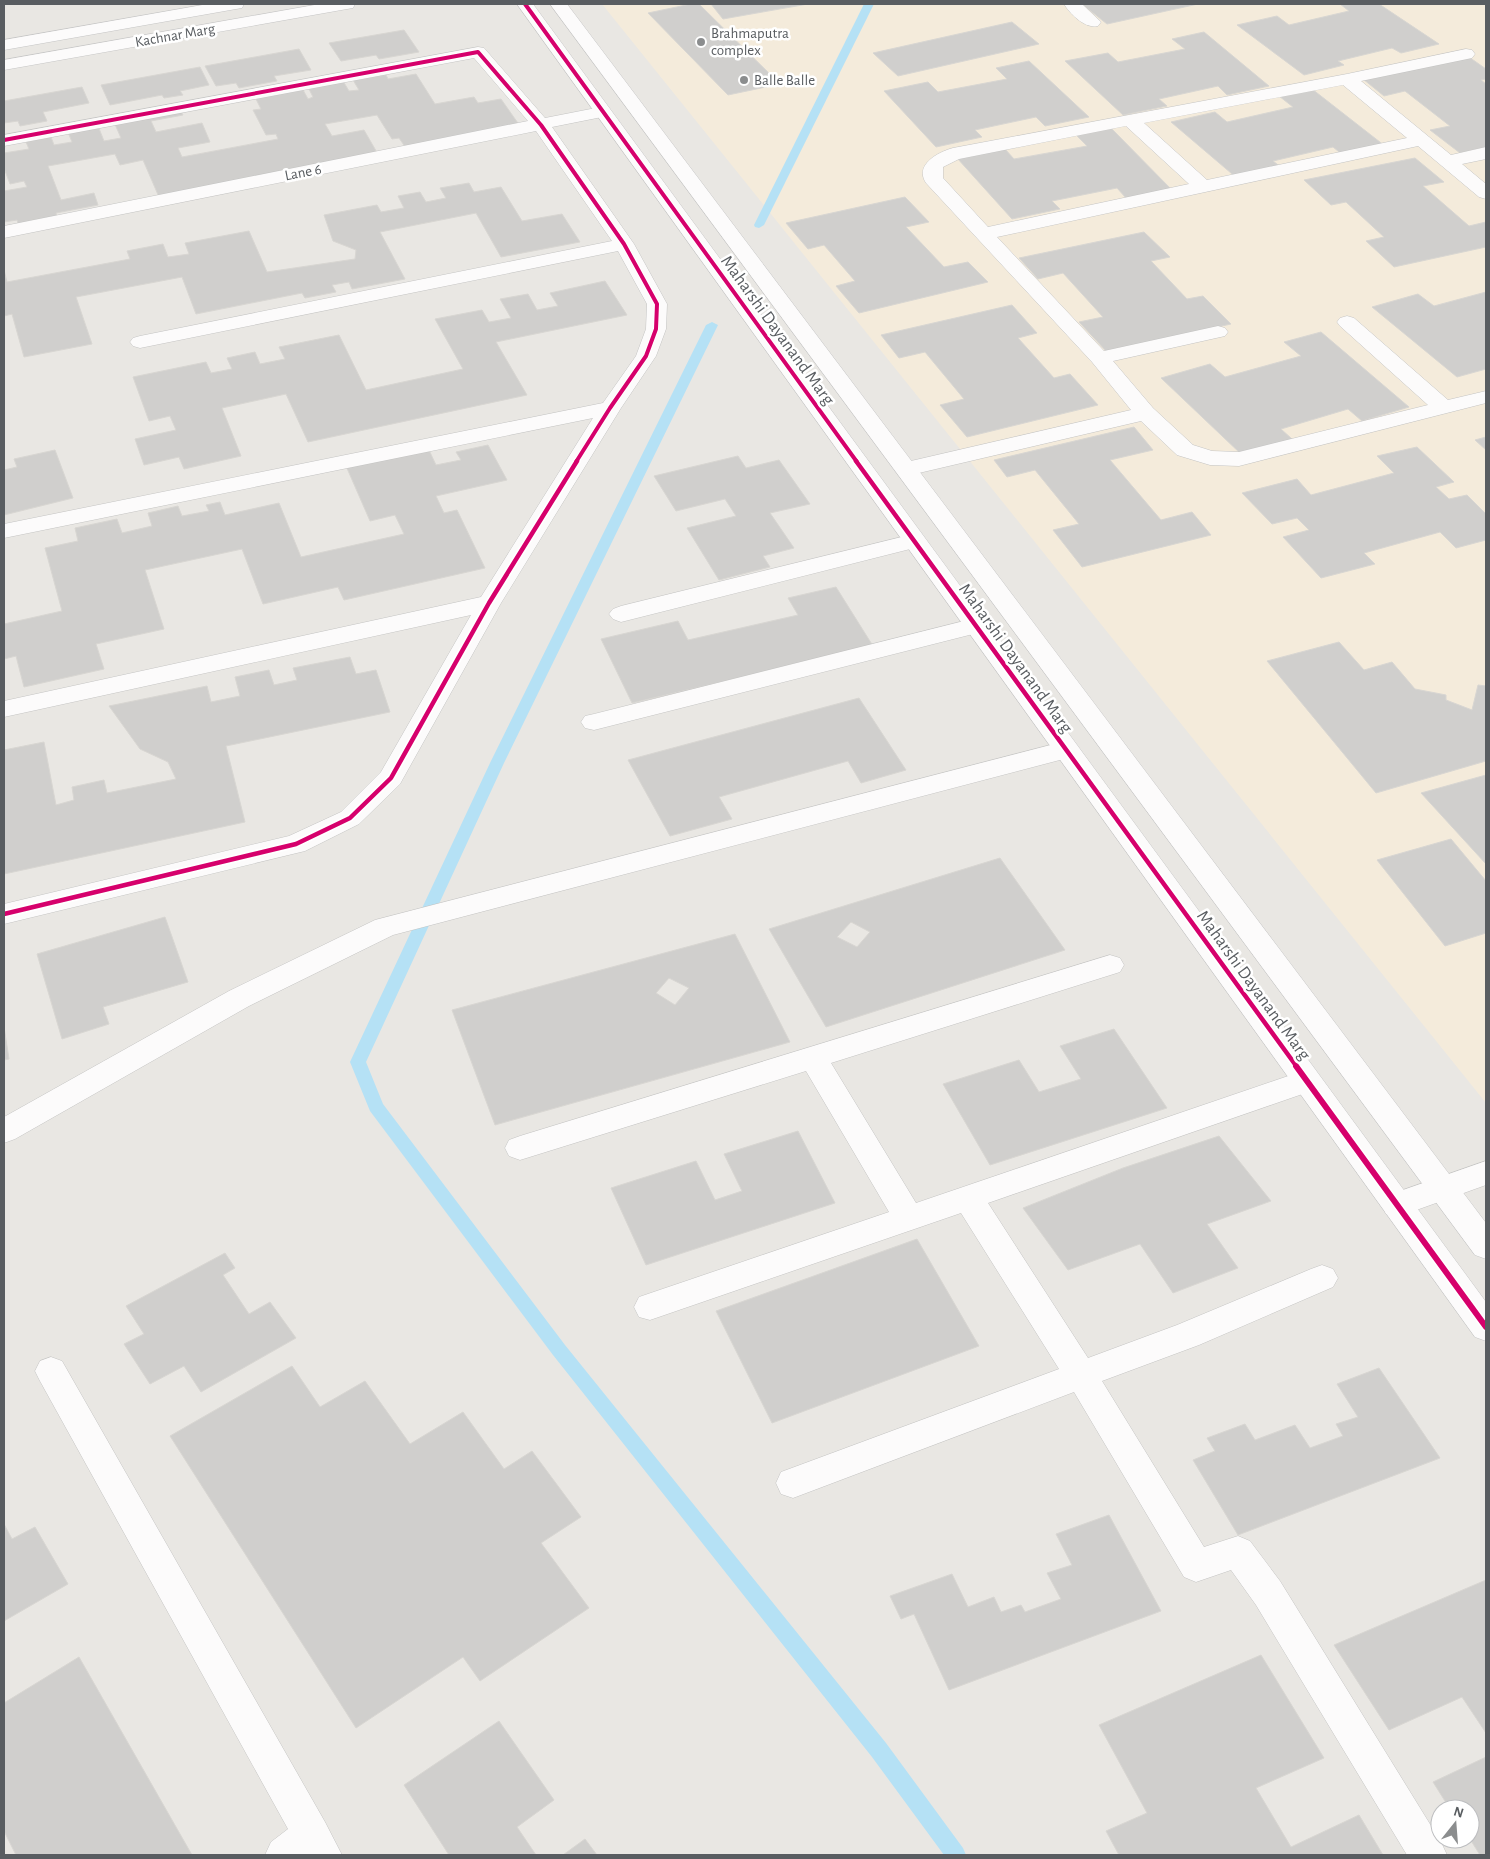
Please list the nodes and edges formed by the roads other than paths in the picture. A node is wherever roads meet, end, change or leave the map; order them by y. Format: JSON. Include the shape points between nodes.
{"nodes":[{"id":1,"x":236,"y":4,"type":"edge"},
{"id":2,"x":347,"y":4,"type":"edge"},
{"id":3,"x":525,"y":4,"type":"edge"},
{"id":4,"x":558,"y":4,"type":"edge"},
{"id":5,"x":1072,"y":4,"type":"edge"},
{"id":6,"x":1092,"y":22,"type":"dead end"},
{"id":7,"x":4,"y":45,"type":"edge"},
{"id":8,"x":1466,"y":54,"type":"dead end"},
{"id":9,"x":4,"y":66,"type":"edge"},
{"id":10,"x":1347,"y":79,"type":"junction"},
{"id":11,"x":602,"y":112,"type":"junction"},
{"id":12,"x":1130,"y":120,"type":"junction"},
{"id":13,"x":541,"y":125,"type":"junction"},
{"id":14,"x":4,"y":140,"type":"edge"},
{"id":15,"x":1422,"y":140,"type":"junction"},
{"id":16,"x":1486,"y":152,"type":"edge"},
{"id":17,"x":1447,"y":161,"type":"junction"},
{"id":18,"x":1203,"y":187,"type":"junction"},
{"id":19,"x":1486,"y":193,"type":"edge"},
{"id":20,"x":4,"y":232,"type":"edge"},
{"id":21,"x":983,"y":234,"type":"junction"},
{"id":22,"x":624,"y":244,"type":"junction"},
{"id":23,"x":1347,"y":322,"type":"dead end"},
{"id":24,"x":1218,"y":332,"type":"dead end"},
{"id":25,"x":140,"y":342,"type":"dead end"},
{"id":26,"x":1099,"y":358,"type":"junction"},
{"id":27,"x":1486,"y":397,"type":"edge"},
{"id":28,"x":610,"y":408,"type":"junction"},
{"id":29,"x":1444,"y":408,"type":"junction"},
{"id":30,"x":1145,"y":413,"type":"junction"},
{"id":31,"x":906,"y":469,"type":"junction"},
{"id":32,"x":4,"y":531,"type":"edge"},
{"id":33,"x":914,"y":541,"type":"junction"},
{"id":34,"x":489,"y":603,"type":"junction"},
{"id":35,"x":621,"y":614,"type":"dead end"},
{"id":36,"x":976,"y":626,"type":"junction"},
{"id":37,"x":4,"y":709,"type":"edge"},
{"id":38,"x":594,"y":722,"type":"dead end"},
{"id":39,"x":1066,"y":750,"type":"junction"},
{"id":40,"x":4,"y":914,"type":"edge"},
{"id":41,"x":1110,"y":966,"type":"dead end"},
{"id":42,"x":812,"y":1058,"type":"junction"},
{"id":43,"x":1307,"y":1081,"type":"junction"},
{"id":44,"x":4,"y":1131,"type":"edge"},
{"id":45,"x":520,"y":1148,"type":"dead end"},
{"id":46,"x":1486,"y":1173,"type":"edge"},
{"id":47,"x":1443,"y":1188,"type":"junction"},
{"id":48,"x":968,"y":1198,"type":"junction"},
{"id":49,"x":1398,"y":1205,"type":"junction"},
{"id":50,"x":909,"y":1218,"type":"junction"},
{"id":51,"x":1486,"y":1246,"type":"edge"},
{"id":52,"x":1322,"y":1278,"type":"dead end"},
{"id":53,"x":650,"y":1307,"type":"dead end"},
{"id":54,"x":1486,"y":1327,"type":"edge"},
{"id":55,"x":51,"y":1371,"type":"dead end"},
{"id":56,"x":1082,"y":1375,"type":"junction"},
{"id":57,"x":793,"y":1483,"type":"dead end"},
{"id":58,"x":306,"y":1848,"type":"edge"},
{"id":59,"x":1428,"y":1855,"type":"edge"}],
"edges":[{"from":1,"to":7,"type":"street","name":"Kachnar Marg"},
{"from":2,"to":9,"type":"street","name":"Kachnar Marg"},
{"from":3,"to":11,"type":"street","name":"Maharshi Dayanand Marg"},
{"from":4,"to":31,"type":"street","name":"Maharshi Dayanand Marg"},
{"from":5,"to":6,"type":"street"},
{"from":8,"to":10,"type":"street"},
{"from":10,"to":12,"type":"street"},
{"from":10,"to":15,"type":"street"},
{"from":11,"to":13,"type":"street","name":"Lane 6"},
{"from":11,"to":33,"type":"street","name":"Maharshi Dayanand Marg"},
{"from":12,"to":18,"type":"street"},
{"from":12,"to":21,"type":"street","via":[[953,154],[934,165],[934,180]]},
{"from":13,"to":14,"type":"street","via":[[478,52]]},
{"from":13,"to":20,"type":"street","name":"Lane 6"},
{"from":13,"to":22,"type":"street"},
{"from":15,"to":17,"type":"street"},
{"from":15,"to":18,"type":"street"},
{"from":16,"to":17,"type":"street"},
{"from":17,"to":19,"type":"street"},
{"from":18,"to":21,"type":"street"},
{"from":21,"to":26,"type":"street"},
{"from":22,"to":25,"type":"street"},
{"from":22,"to":28,"type":"street","via":[[657,304],[656,329],[646,356]]},
{"from":23,"to":29,"type":"street"},
{"from":24,"to":26,"type":"street"},
{"from":26,"to":30,"type":"street"},
{"from":27,"to":29,"type":"street"},
{"from":28,"to":32,"type":"street"},
{"from":28,"to":34,"type":"street"},
{"from":29,"to":30,"type":"street","via":[[1239,460],[1210,458],[1185,450]]},
{"from":30,"to":31,"type":"street"},
{"from":31,"to":47,"type":"street","name":"Maharshi Dayanand Marg"},
{"from":33,"to":35,"type":"street"},
{"from":33,"to":36,"type":"street","name":"Maharshi Dayanand Marg"},
{"from":34,"to":37,"type":"street"},
{"from":34,"to":40,"type":"street","via":[[391,778],[350,818],[296,844]]},
{"from":36,"to":38,"type":"street"},
{"from":36,"to":39,"type":"street","name":"Maharshi Dayanand Marg"},
{"from":39,"to":43,"type":"street","name":"Maharshi Dayanand Marg"},
{"from":39,"to":44,"type":"street","via":[[385,927],[263,987]]},
{"from":41,"to":42,"type":"street"},
{"from":42,"to":45,"type":"street"},
{"from":42,"to":50,"type":"street"},
{"from":43,"to":48,"type":"street"},
{"from":43,"to":49,"type":"street","name":"Maharshi Dayanand Marg"},
{"from":46,"to":47,"type":"street"},
{"from":47,"to":49,"type":"street"},
{"from":47,"to":51,"type":"street","name":"Maharshi Dayanand Marg"},
{"from":48,"to":50,"type":"street"},
{"from":48,"to":56,"type":"street"},
{"from":49,"to":54,"type":"street","name":"Maharshi Dayanand Marg"},
{"from":50,"to":53,"type":"street"},
{"from":52,"to":56,"type":"street","via":[[1188,1335]]},
{"from":55,"to":58,"type":"street"},
{"from":56,"to":57,"type":"street"},
{"from":56,"to":59,"type":"street","via":[[1196,1566],[1238,1552],[1268,1593]]}]}
